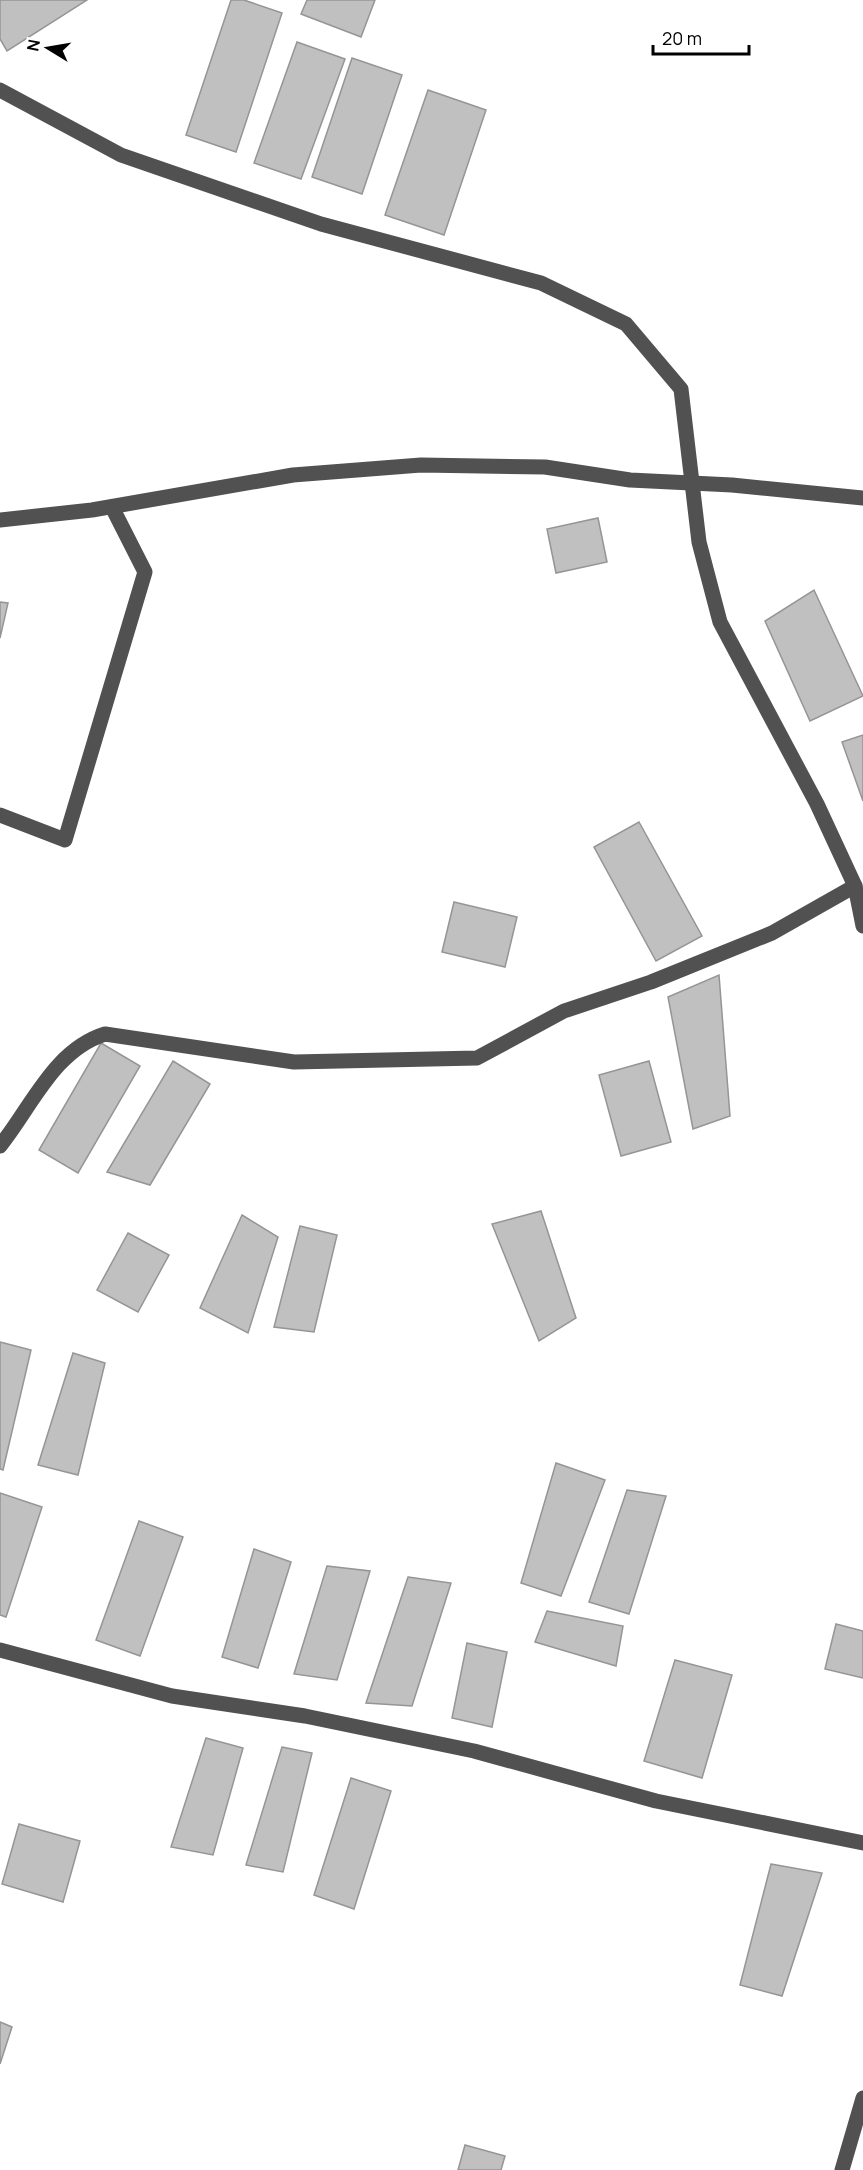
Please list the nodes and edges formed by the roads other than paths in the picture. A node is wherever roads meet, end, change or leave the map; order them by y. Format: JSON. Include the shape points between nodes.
{"nodes":[{"id":1,"x":0,"y":90,"type":"edge"},
{"id":2,"x":692,"y":483,"type":"junction"},
{"id":3,"x":863,"y":498,"type":"edge"},
{"id":4,"x":112,"y":507,"type":"junction"},
{"id":5,"x":0,"y":520,"type":"edge"},
{"id":6,"x":0,"y":814,"type":"edge"},
{"id":7,"x":855,"y":886,"type":"junction"},
{"id":8,"x":863,"y":926,"type":"edge"},
{"id":9,"x":0,"y":1146,"type":"edge"},
{"id":10,"x":0,"y":1650,"type":"edge"},
{"id":11,"x":863,"y":1843,"type":"edge"},
{"id":12,"x":863,"y":2098,"type":"edge"},
{"id":13,"x":842,"y":2170,"type":"edge"}],
"edges":[{"from":1,"to":2,"type":"street","via":[[121,155],[321,224],[541,283],[626,324],[681,389]]},
{"from":2,"to":3,"type":"street"},
{"from":2,"to":4,"type":"street","via":[[630,480],[545,467],[422,465],[293,475]]},
{"from":2,"to":7,"type":"street","via":[[699,542],[720,622],[817,804]]},
{"from":4,"to":5,"type":"street"},
{"from":4,"to":6,"type":"street","via":[[145,572],[65,840]]},
{"from":7,"to":8,"type":"street"},
{"from":7,"to":9,"type":"street","via":[[772,933],[651,982],[564,1011],[477,1058],[294,1062],[105,1034],[85,1040],[66,1055]]},
{"from":10,"to":11,"type":"street","via":[[172,1696],[305,1716],[474,1751],[656,1801]]},
{"from":12,"to":13,"type":"street"}]}
